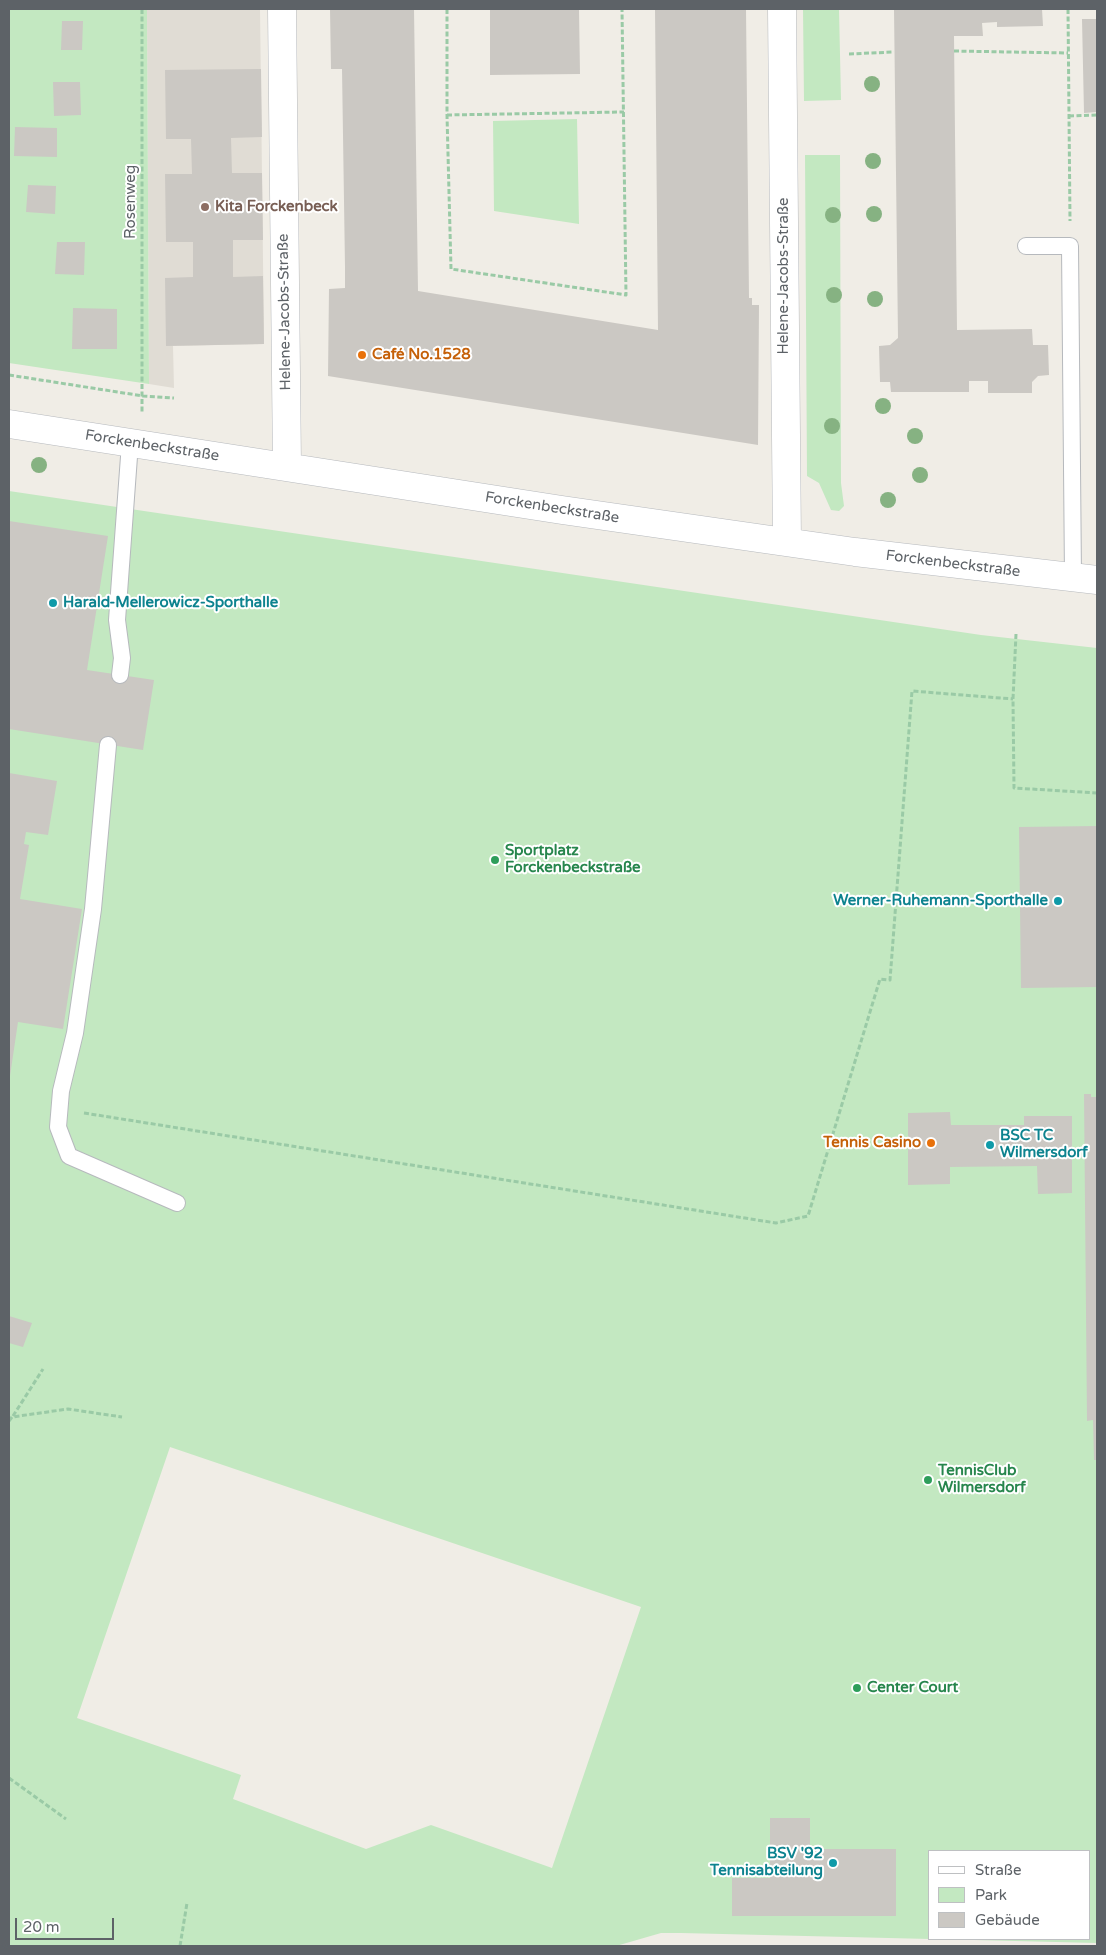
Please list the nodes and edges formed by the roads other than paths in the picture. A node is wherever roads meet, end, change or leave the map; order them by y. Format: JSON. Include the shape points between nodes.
{"nodes":[{"id":1,"x":282,"y":9,"type":"edge"},
{"id":2,"x":782,"y":9,"type":"edge"},
{"id":3,"x":1026,"y":246,"type":"dead end"},
{"id":4,"x":9,"y":424,"type":"edge"},
{"id":5,"x":130,"y":443,"type":"junction"},
{"id":6,"x":287,"y":466,"type":"junction"},
{"id":7,"x":787,"y":542,"type":"junction"},
{"id":8,"x":1085,"y":579,"type":"edge"},
{"id":9,"x":120,"y":675,"type":"dead end"},
{"id":10,"x":108,"y":745,"type":"dead end"},
{"id":11,"x":177,"y":1203,"type":"dead end"}],
"edges":[{"from":1,"to":6,"type":"street","name":"Helene-Jacobs-Straße"},
{"from":2,"to":7,"type":"street","name":"Helene-Jacobs-Straße"},
{"from":3,"to":8,"type":"lane","via":[[1070,246]]},
{"from":4,"to":5,"type":"street","name":"Forckenbeckstraße"},
{"from":5,"to":6,"type":"street","name":"Forckenbeckstraße"},
{"from":5,"to":9,"type":"lane","via":[[117,620],[122,658]]},
{"from":6,"to":7,"type":"street","name":"Forckenbeckstraße"},
{"from":7,"to":8,"type":"street","name":"Forckenbeckstraße"},
{"from":10,"to":11,"type":"lane","via":[[93,909],[75,1033],[61,1091],[58,1127],[69,1156]]}]}
